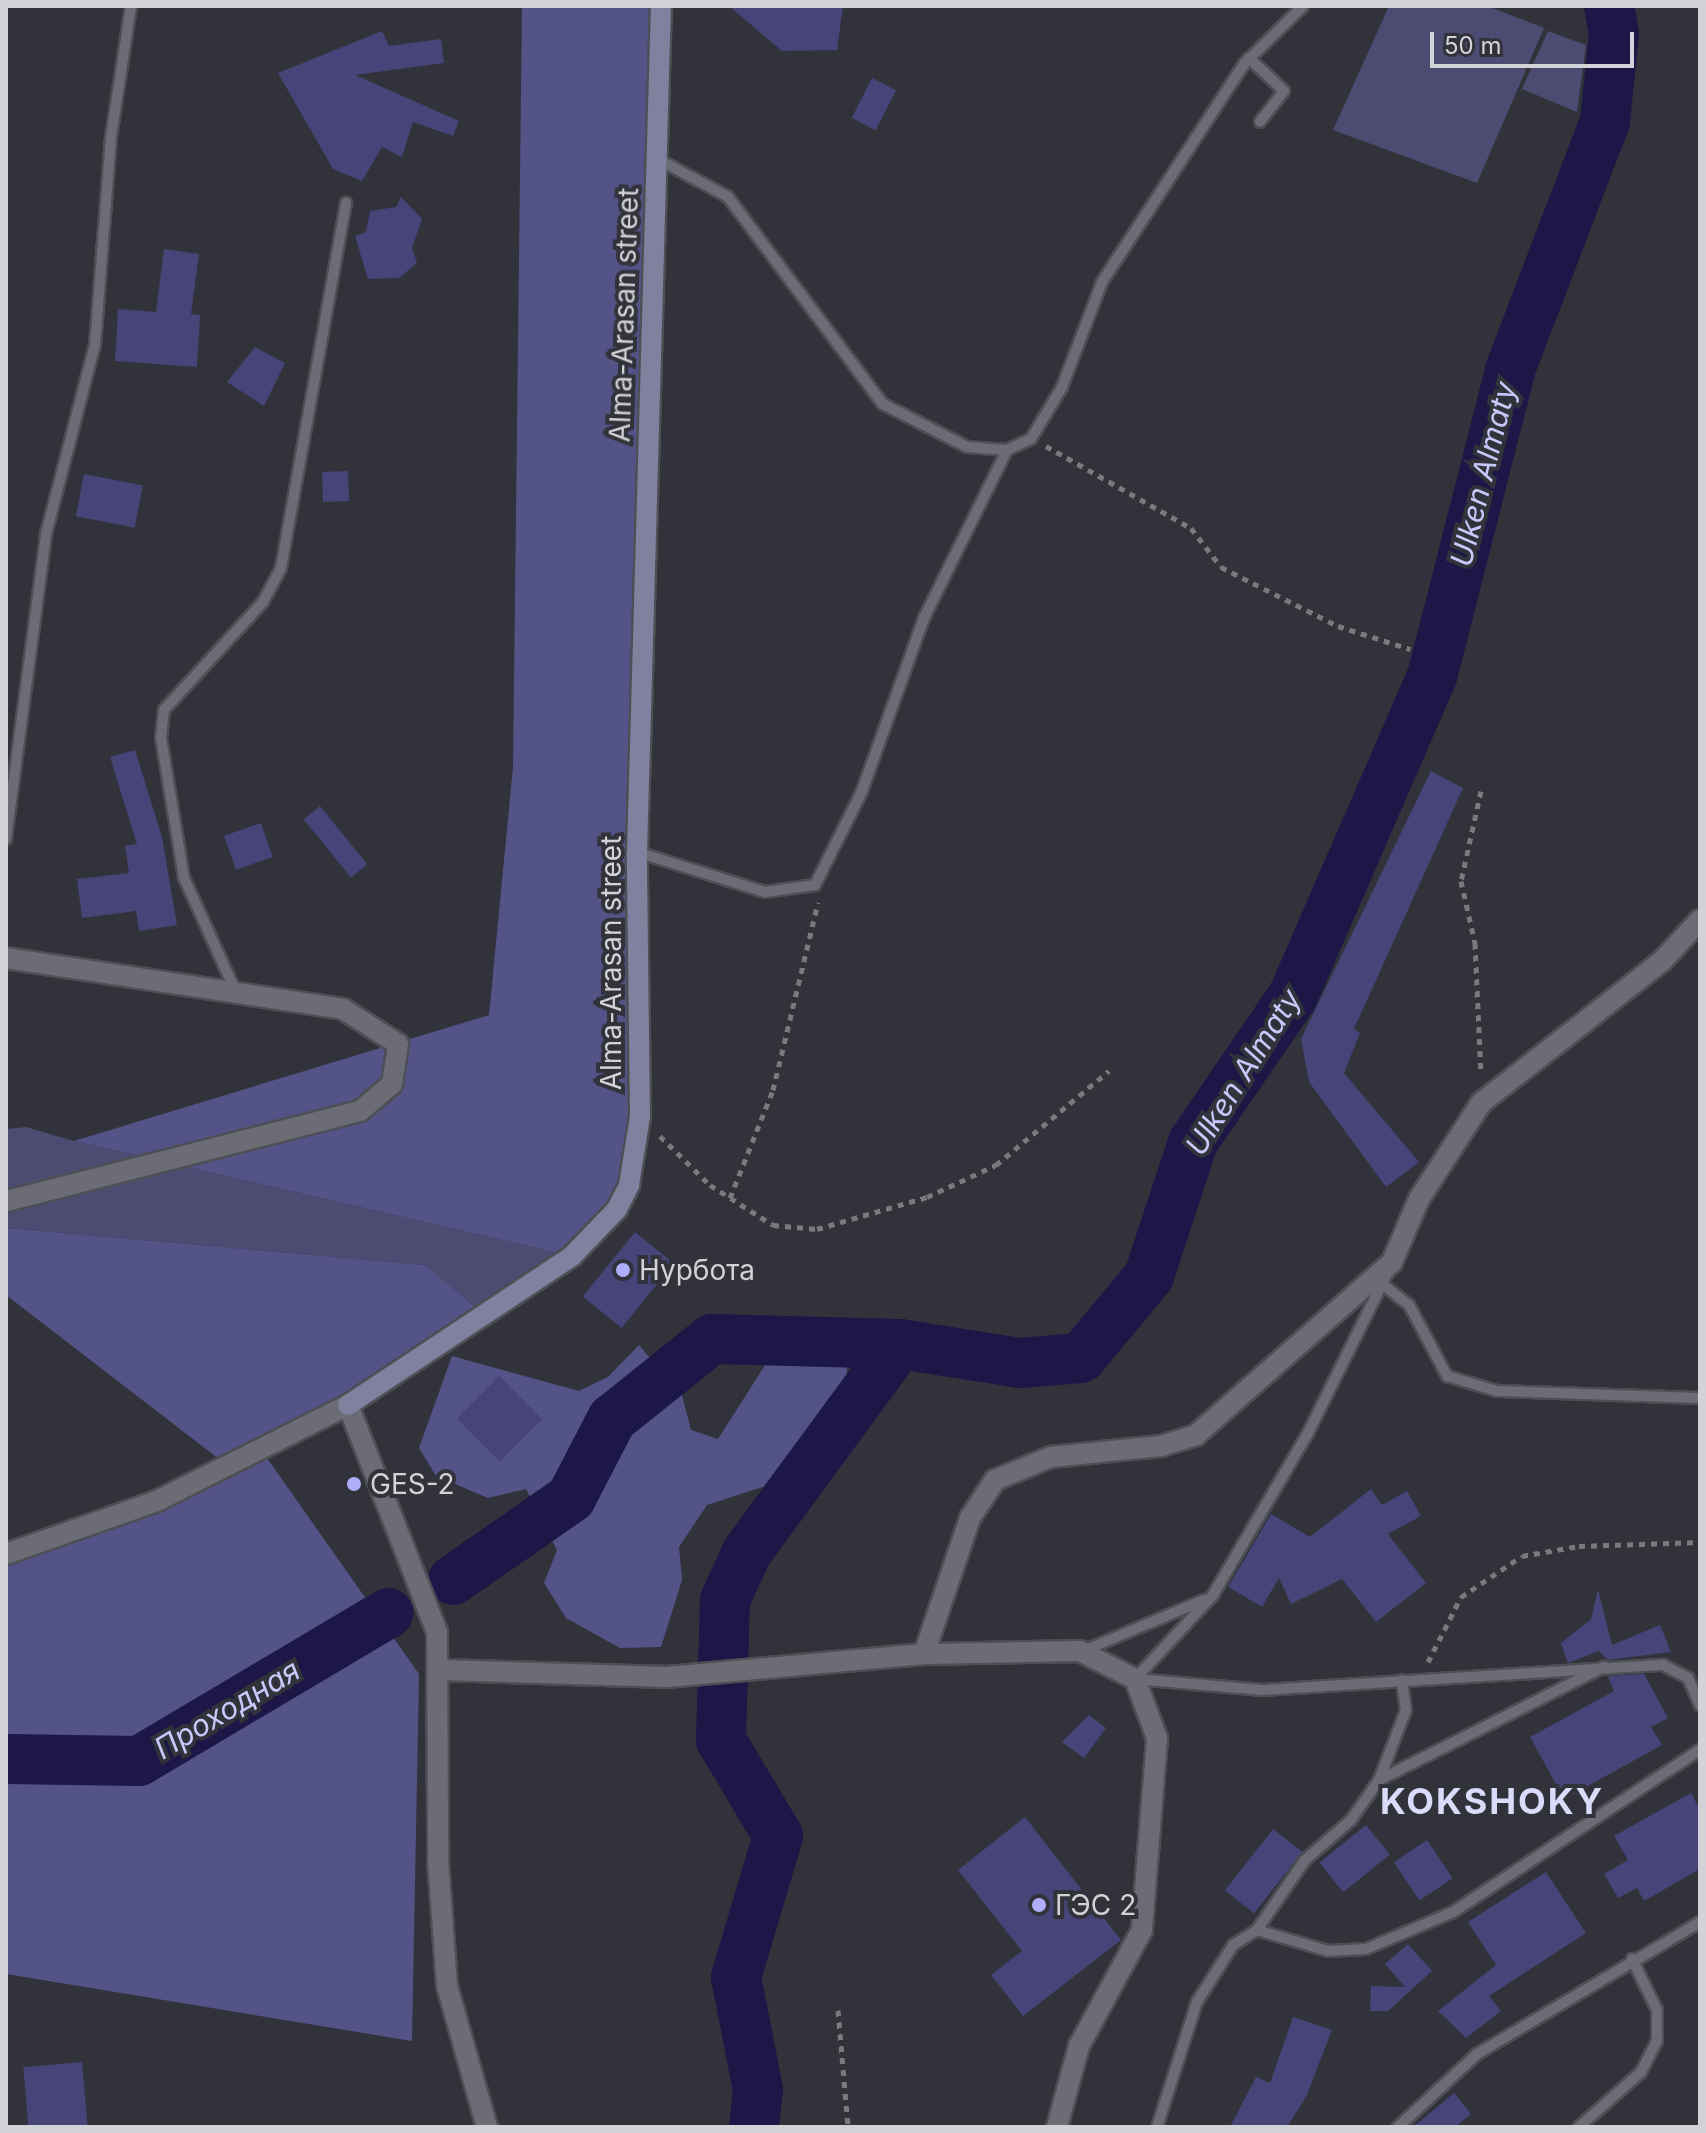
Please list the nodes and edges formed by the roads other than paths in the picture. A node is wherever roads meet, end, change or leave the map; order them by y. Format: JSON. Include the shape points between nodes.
{"nodes":[{"id":1,"x":131,"y":6,"type":"edge"},
{"id":2,"x":661,"y":6,"type":"edge"},
{"id":3,"x":1303,"y":6,"type":"edge"},
{"id":4,"x":1249,"y":58,"type":"junction"},
{"id":5,"x":1260,"y":122,"type":"dead end"},
{"id":6,"x":656,"y":158,"type":"junction"},
{"id":7,"x":346,"y":203,"type":"dead end"},
{"id":8,"x":1007,"y":450,"type":"junction"},
{"id":9,"x":6,"y":839,"type":"edge"},
{"id":10,"x":637,"y":852,"type":"junction"},
{"id":11,"x":1700,"y":920,"type":"edge"},
{"id":12,"x":6,"y":958,"type":"edge"},
{"id":13,"x":237,"y":994,"type":"junction"},
{"id":14,"x":6,"y":1201,"type":"edge"},
{"id":15,"x":1392,"y":1262,"type":"junction"},
{"id":16,"x":1382,"y":1284,"type":"junction"},
{"id":17,"x":1700,"y":1398,"type":"edge"},
{"id":18,"x":348,"y":1405,"type":"junction"},
{"id":19,"x":6,"y":1554,"type":"edge"},
{"id":20,"x":1213,"y":1595,"type":"junction"},
{"id":21,"x":1080,"y":1651,"type":"junction"},
{"id":22,"x":924,"y":1654,"type":"junction"},
{"id":23,"x":1604,"y":1667,"type":"junction"},
{"id":24,"x":441,"y":1670,"type":"junction"},
{"id":25,"x":1135,"y":1679,"type":"junction"},
{"id":26,"x":1402,"y":1680,"type":"junction"},
{"id":27,"x":1700,"y":1705,"type":"edge"},
{"id":28,"x":1700,"y":1750,"type":"edge"},
{"id":29,"x":1379,"y":1780,"type":"junction"},
{"id":30,"x":1700,"y":1922,"type":"edge"},
{"id":31,"x":1257,"y":1930,"type":"junction"},
{"id":32,"x":1632,"y":1959,"type":"junction"},
{"id":33,"x":487,"y":2127,"type":"edge"},
{"id":34,"x":1057,"y":2127,"type":"edge"},
{"id":35,"x":1157,"y":2127,"type":"edge"},
{"id":36,"x":1398,"y":2127,"type":"edge"},
{"id":37,"x":1579,"y":2127,"type":"edge"}],
"edges":[{"from":1,"to":9,"type":"lane","via":[[113,123],[95,345],[46,534]]},
{"from":2,"to":6,"type":"main road","name":"Alma-Arasan street"},
{"from":3,"to":4,"type":"lane"},
{"from":4,"to":5,"type":"lane","via":[[1284,91]]},
{"from":4,"to":8,"type":"lane","via":[[1102,282],[1062,387],[1031,439]]},
{"from":6,"to":8,"type":"lane","via":[[728,197],[883,404],[967,447]]},
{"from":6,"to":10,"type":"main road","name":"Alma-Arasan street"},
{"from":7,"to":13,"type":"lane","via":[[281,568],[263,602],[164,710],[161,738],[184,878]]},
{"from":8,"to":10,"type":"lane","via":[[924,618],[862,791],[815,885],[765,892]]},
{"from":10,"to":18,"type":"main road","name":"Alma-Arasan street","via":[[640,1116],[629,1185],[617,1209],[572,1256]]},
{"from":11,"to":15,"type":"street","via":[[1662,961],[1481,1103],[1419,1199]]},
{"from":12,"to":13,"type":"street"},
{"from":13,"to":14,"type":"street","via":[[343,1009],[398,1044],[392,1084],[360,1111]]},
{"from":15,"to":16,"type":"lane"},
{"from":15,"to":22,"type":"street","via":[[1196,1435],[1161,1446],[1051,1457],[995,1480],[970,1518]]},
{"from":16,"to":17,"type":"lane","via":[[1409,1305],[1447,1376],[1497,1391]]},
{"from":16,"to":20,"type":"lane","via":[[1307,1435]]},
{"from":18,"to":19,"type":"street","name":"Alma-Arasan street","via":[[157,1501]]},
{"from":18,"to":24,"type":"street","via":[[410,1553],[437,1632]]},
{"from":20,"to":21,"type":"lane","via":[[1118,1642]]},
{"from":20,"to":25,"type":"lane"},
{"from":21,"to":22,"type":"street"},
{"from":21,"to":25,"type":"street"},
{"from":22,"to":24,"type":"street","via":[[667,1677]]},
{"from":23,"to":26,"type":"lane"},
{"from":23,"to":27,"type":"lane","via":[[1663,1665],[1688,1678]]},
{"from":23,"to":29,"type":"lane"},
{"from":24,"to":33,"type":"street","via":[[438,1860],[447,1986]]},
{"from":25,"to":26,"type":"lane","via":[[1263,1690]]},
{"from":25,"to":34,"type":"street","via":[[1157,1738],[1142,1930],[1079,2046]]},
{"from":26,"to":29,"type":"lane","via":[[1406,1710]]},
{"from":28,"to":31,"type":"lane","via":[[1453,1912],[1366,1949],[1328,1951]]},
{"from":29,"to":31,"type":"lane","via":[[1351,1820],[1305,1860]]},
{"from":30,"to":32,"type":"lane"},
{"from":31,"to":35,"type":"lane","via":[[1233,1945],[1197,2002]]},
{"from":32,"to":36,"type":"lane","via":[[1477,2054]]},
{"from":32,"to":37,"type":"lane","via":[[1657,2010],[1657,2040],[1641,2072]]}]}
